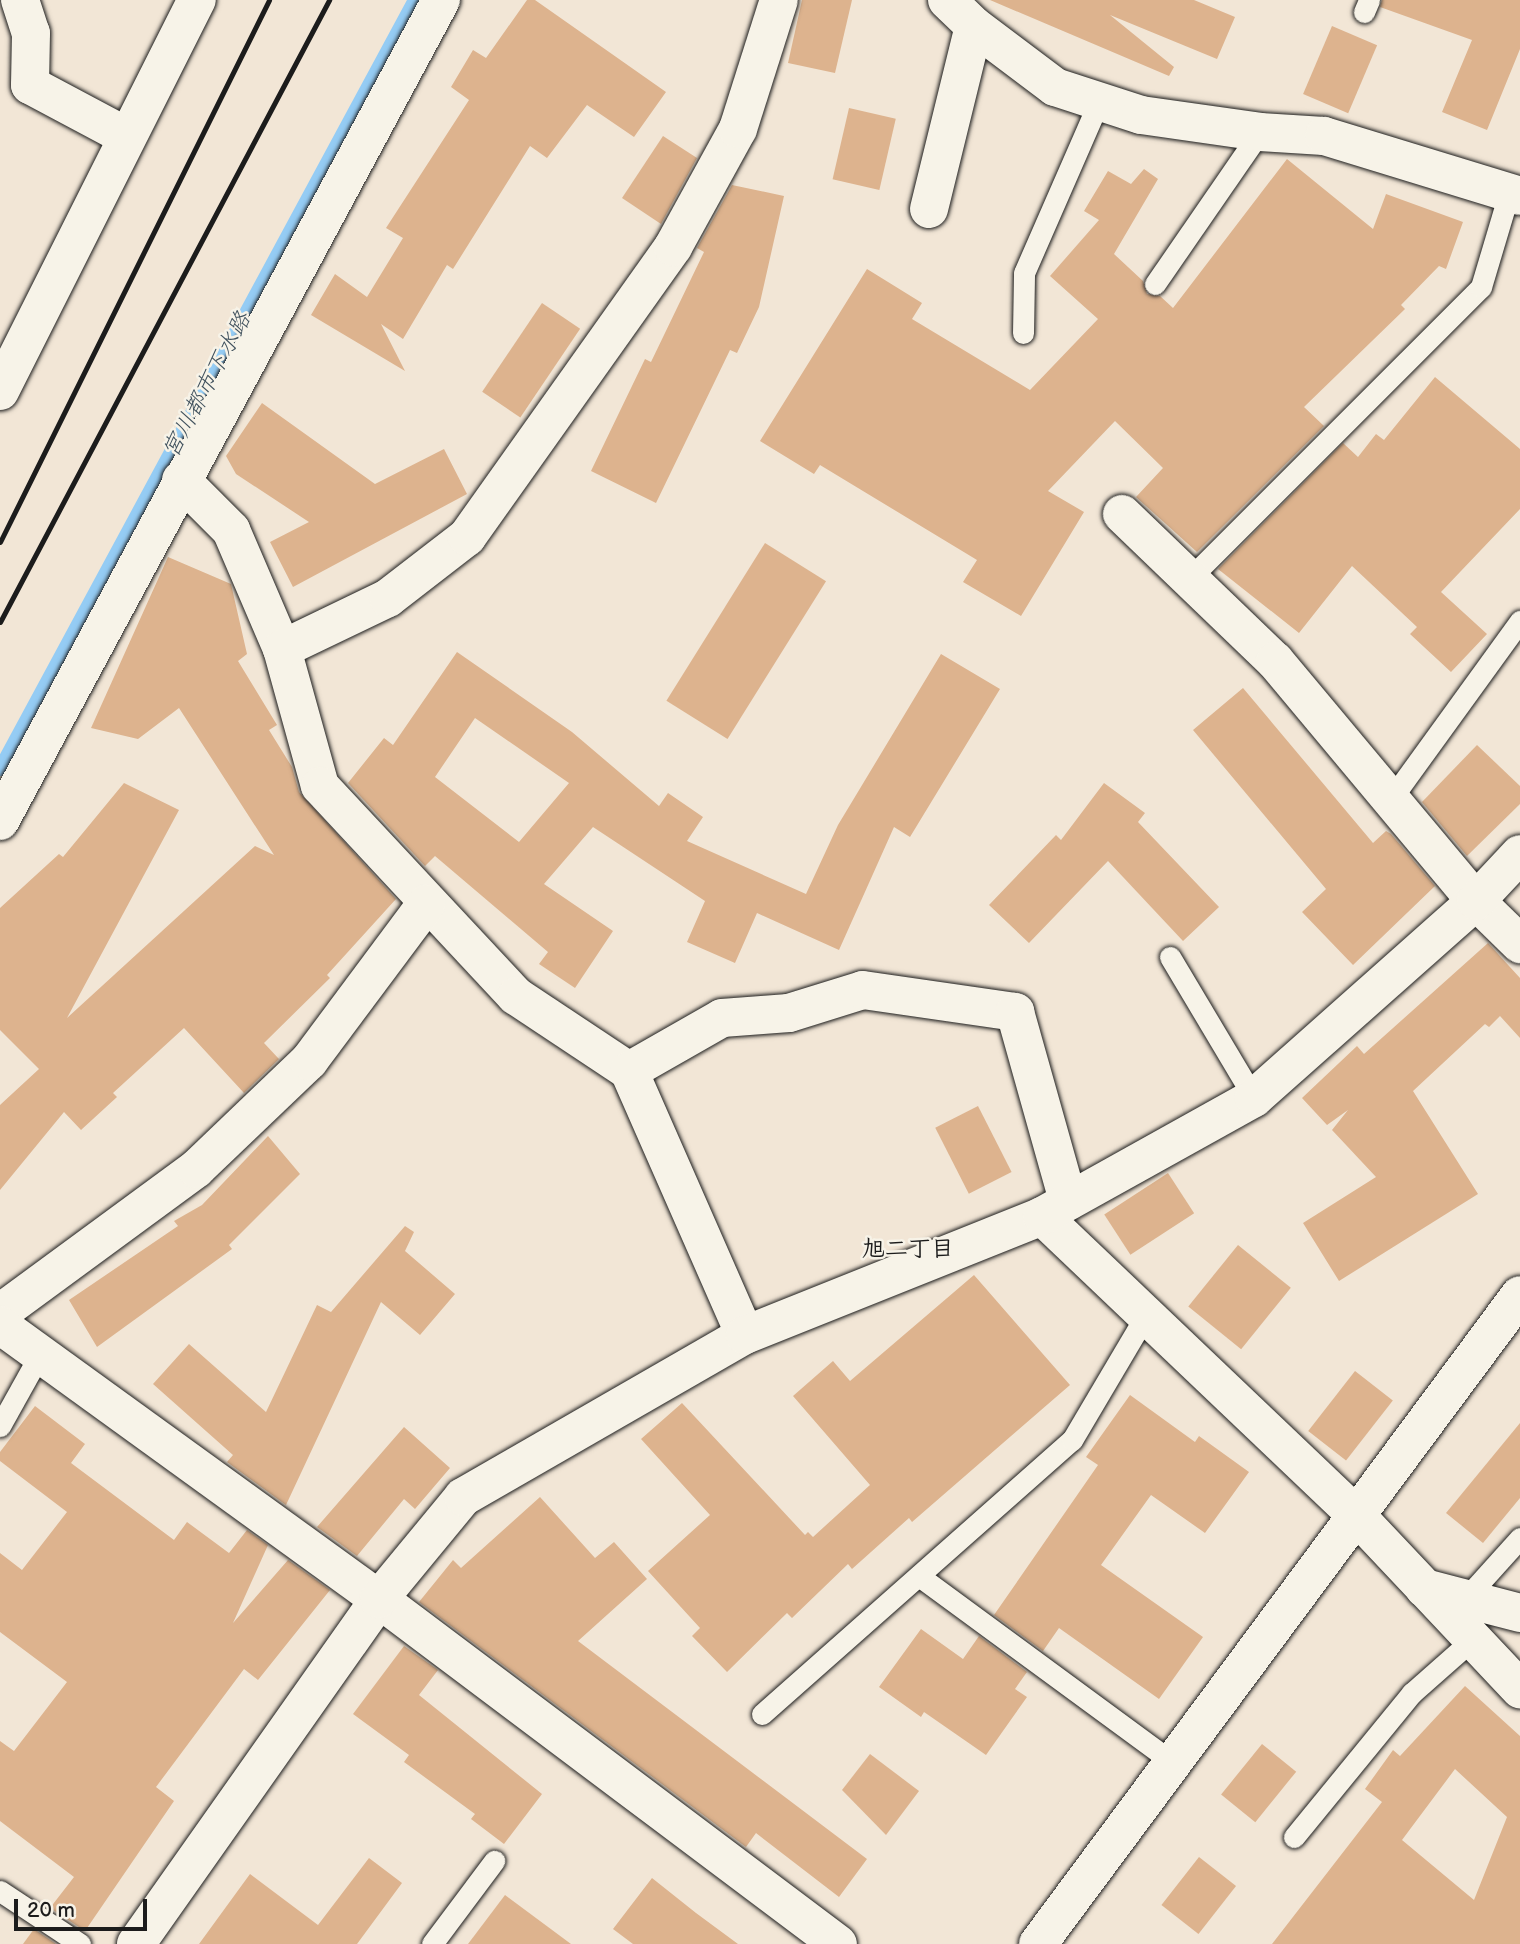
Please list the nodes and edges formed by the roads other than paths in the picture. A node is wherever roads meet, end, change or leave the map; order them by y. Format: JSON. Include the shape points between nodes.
{"nodes":[{"id":1,"x":20,"y":0,"type":"edge"},
{"id":2,"x":197,"y":0,"type":"edge"},
{"id":3,"x":441,"y":0,"type":"edge"},
{"id":4,"x":779,"y":0,"type":"edge"},
{"id":5,"x":947,"y":0,"type":"edge"},
{"id":6,"x":974,"y":26,"type":"junction"},
{"id":7,"x":1099,"y":102,"type":"junction"},
{"id":8,"x":1260,"y":132,"type":"junction"},
{"id":9,"x":126,"y":136,"type":"junction"},
{"id":10,"x":1515,"y":195,"type":"edge"},
{"id":11,"x":929,"y":209,"type":"dead end"},
{"id":12,"x":1155,"y":284,"type":"dead end"},
{"id":13,"x":1023,"y":333,"type":"dead end"},
{"id":14,"x":0,"y":391,"type":"edge"},
{"id":15,"x":181,"y":480,"type":"junction"},
{"id":16,"x":1122,"y":514,"type":"dead end"},
{"id":17,"x":1188,"y":580,"type":"junction"},
{"id":18,"x":1520,"y":621,"type":"edge"},
{"id":19,"x":282,"y":649,"type":"junction"},
{"id":20,"x":1391,"y":799,"type":"junction"},
{"id":21,"x":0,"y":821,"type":"edge"},
{"id":22,"x":1520,"y":855,"type":"edge"},
{"id":23,"x":1476,"y":901,"type":"junction"},
{"id":24,"x":426,"y":904,"type":"junction"},
{"id":25,"x":1520,"y":944,"type":"edge"},
{"id":26,"x":1170,"y":957,"type":"dead end"},
{"id":27,"x":629,"y":1071,"type":"junction"},
{"id":28,"x":1254,"y":1097,"type":"junction"},
{"id":29,"x":1055,"y":1208,"type":"junction"},
{"id":30,"x":1520,"y":1295,"type":"edge"},
{"id":31,"x":0,"y":1313,"type":"edge"},
{"id":32,"x":1146,"y":1315,"type":"junction"},
{"id":33,"x":0,"y":1325,"type":"edge"},
{"id":34,"x":745,"y":1335,"type":"junction"},
{"id":35,"x":40,"y":1354,"type":"junction"},
{"id":36,"x":0,"y":1426,"type":"edge"},
{"id":37,"x":1355,"y":1514,"type":"junction"},
{"id":38,"x":1520,"y":1538,"type":"edge"},
{"id":39,"x":919,"y":1576,"type":"junction"},
{"id":40,"x":1424,"y":1588,"type":"junction"},
{"id":41,"x":379,"y":1599,"type":"junction"},
{"id":42,"x":1465,"y":1600,"type":"junction"},
{"id":43,"x":1520,"y":1613,"type":"edge"},
{"id":44,"x":1473,"y":1639,"type":"junction"},
{"id":45,"x":1520,"y":1689,"type":"edge"},
{"id":46,"x":762,"y":1714,"type":"dead end"},
{"id":47,"x":1172,"y":1762,"type":"junction"},
{"id":48,"x":1294,"y":1837,"type":"dead end"},
{"id":49,"x":494,"y":1861,"type":"dead end"},
{"id":50,"x":0,"y":1891,"type":"edge"},
{"id":51,"x":80,"y":1944,"type":"edge"},
{"id":52,"x":136,"y":1944,"type":"edge"},
{"id":53,"x":432,"y":1944,"type":"edge"},
{"id":54,"x":838,"y":1944,"type":"edge"},
{"id":55,"x":1038,"y":1944,"type":"edge"}],
"edges":[{"from":1,"to":9,"type":"street","via":[[31,33],[30,85]]},
{"from":2,"to":9,"type":"street"},
{"from":3,"to":15,"type":"street"},
{"from":4,"to":19,"type":"street","via":[[738,129],[673,247],[467,537],[388,598]]},
{"from":5,"to":6,"type":"street"},
{"from":6,"to":7,"type":"street","via":[[1055,87]]},
{"from":6,"to":11,"type":"street"},
{"from":7,"to":8,"type":"street","via":[[1141,115]]},
{"from":7,"to":13,"type":"lane","via":[[1024,273]]},
{"from":8,"to":10,"type":"street","via":[[1324,136]]},
{"from":8,"to":12,"type":"lane"},
{"from":9,"to":14,"type":"street"},
{"from":10,"to":17,"type":"lane","via":[[1481,288]]},
{"from":15,"to":19,"type":"street","via":[[230,530]]},
{"from":15,"to":21,"type":"street"},
{"from":16,"to":17,"type":"street"},
{"from":17,"to":20,"type":"street","via":[[1275,661]]},
{"from":18,"to":20,"type":"lane"},
{"from":19,"to":24,"type":"street","via":[[320,786]]},
{"from":20,"to":23,"type":"street"},
{"from":22,"to":23,"type":"street"},
{"from":23,"to":25,"type":"street"},
{"from":23,"to":28,"type":"street"},
{"from":24,"to":27,"type":"street","via":[[516,996]]},
{"from":24,"to":31,"type":"street","via":[[309,1061],[196,1169]]},
{"from":26,"to":28,"type":"lane"},
{"from":27,"to":29,"type":"street","via":[[722,1018],[789,1013],[863,990],[1015,1012]]},
{"from":27,"to":34,"type":"street"},
{"from":28,"to":29,"type":"street"},
{"from":29,"to":32,"type":"street"},
{"from":29,"to":34,"type":"street"},
{"from":30,"to":37,"type":"street"},
{"from":32,"to":37,"type":"street"},
{"from":32,"to":39,"type":"lane","via":[[1072,1440]]},
{"from":33,"to":35,"type":"street"},
{"from":34,"to":41,"type":"street","via":[[463,1497]]},
{"from":35,"to":36,"type":"lane"},
{"from":35,"to":41,"type":"street"},
{"from":37,"to":40,"type":"street"},
{"from":37,"to":47,"type":"street"},
{"from":38,"to":42,"type":"lane"},
{"from":39,"to":46,"type":"lane"},
{"from":39,"to":47,"type":"lane"},
{"from":40,"to":42,"type":"street"},
{"from":40,"to":44,"type":"street"},
{"from":41,"to":52,"type":"street"},
{"from":41,"to":54,"type":"street"},
{"from":42,"to":43,"type":"street"},
{"from":44,"to":45,"type":"street"},
{"from":44,"to":48,"type":"lane","via":[[1412,1693]]},
{"from":47,"to":55,"type":"street"},
{"from":49,"to":53,"type":"lane"},
{"from":50,"to":51,"type":"lane"}]}
